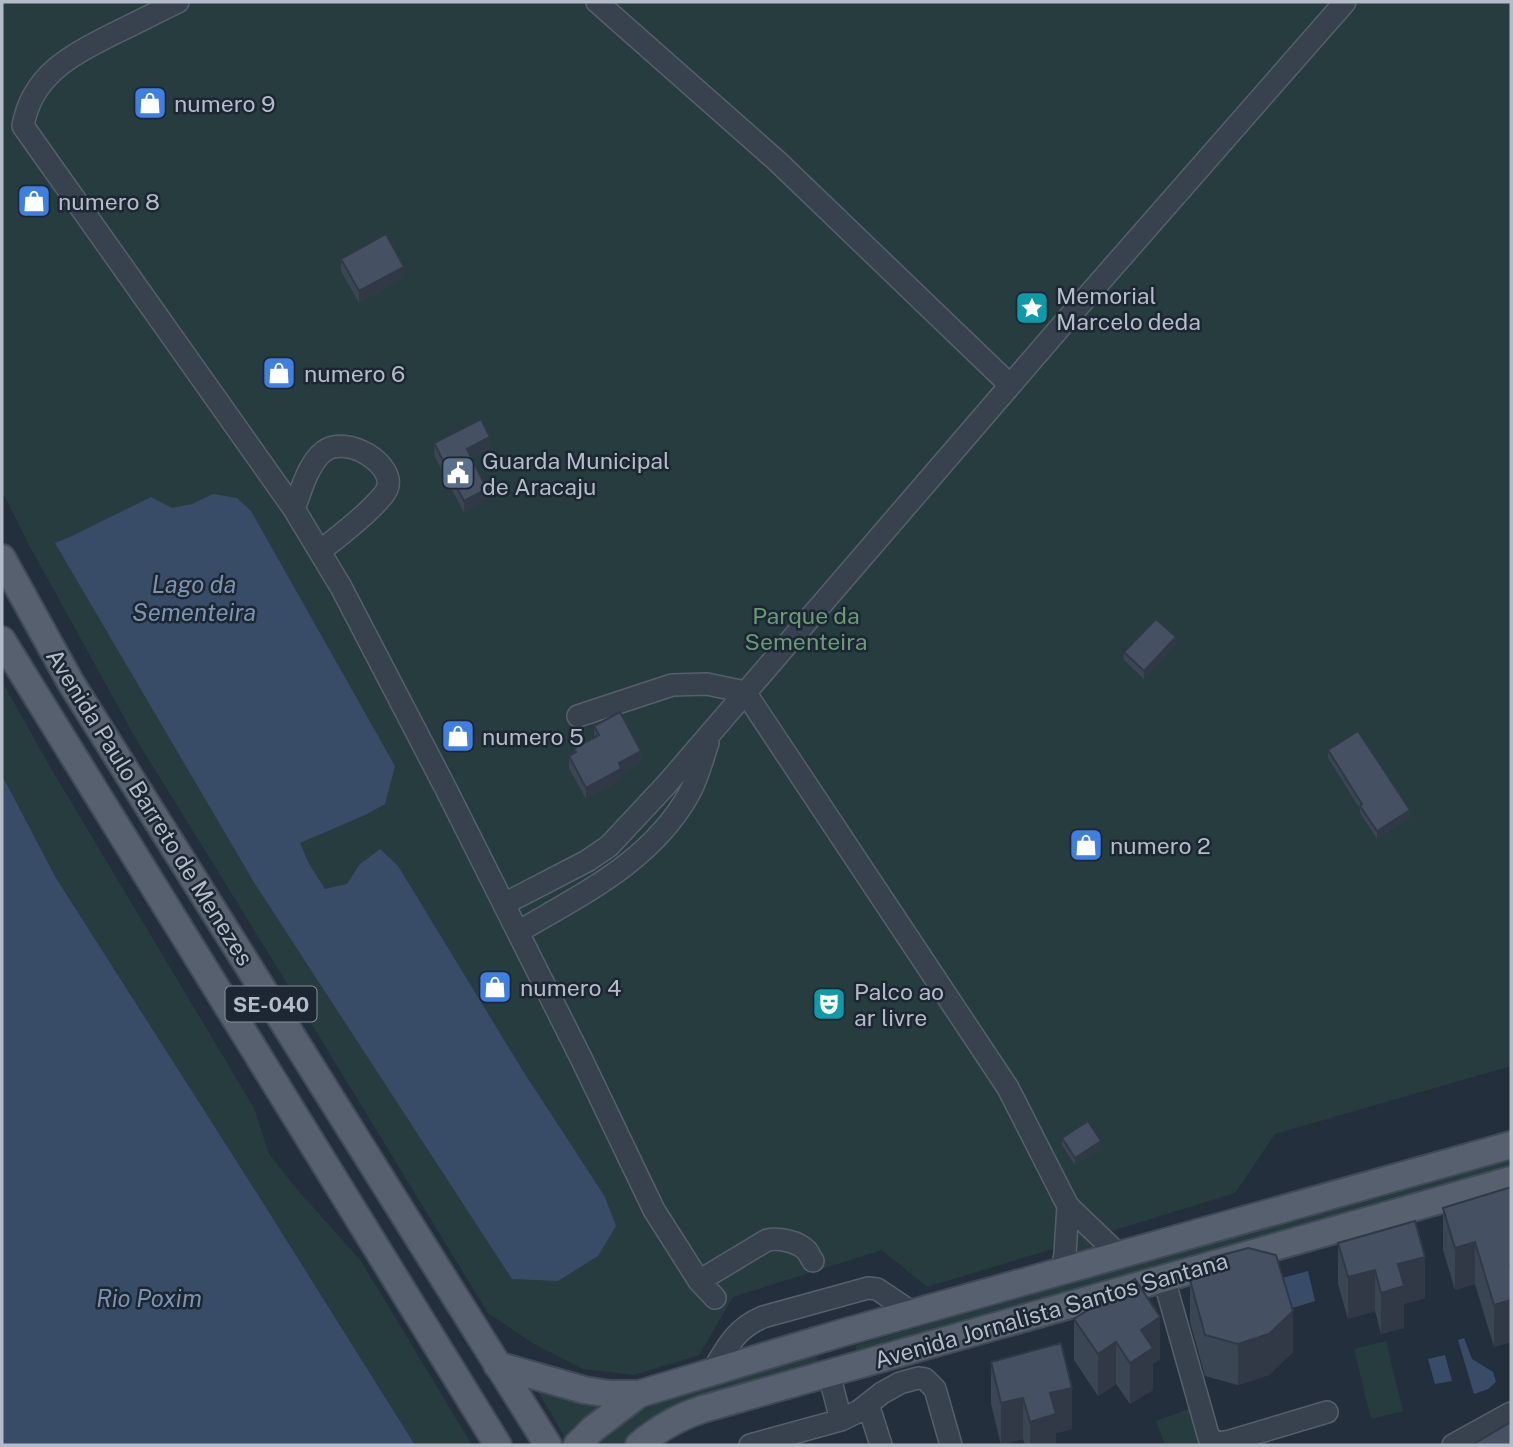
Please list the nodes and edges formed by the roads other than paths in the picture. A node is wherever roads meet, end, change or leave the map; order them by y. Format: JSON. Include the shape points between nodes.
{"nodes":[{"id":1,"x":178,"y":2,"type":"edge"},
{"id":2,"x":597,"y":2,"type":"edge"},
{"id":3,"x":1345,"y":2,"type":"edge"},
{"id":4,"x":1010,"y":385,"type":"junction"},
{"id":5,"x":294,"y":509,"type":"junction"},
{"id":6,"x":320,"y":551,"type":"junction"},
{"id":7,"x":2,"y":558,"type":"edge"},
{"id":8,"x":2,"y":640,"type":"edge"},
{"id":9,"x":746,"y":692,"type":"junction"},
{"id":10,"x":578,"y":716,"type":"dead end"},
{"id":11,"x":711,"y":732,"type":"junction"},
{"id":12,"x":504,"y":904,"type":"junction"},
{"id":13,"x":518,"y":932,"type":"junction"},
{"id":14,"x":1511,"y":1145,"type":"edge"},
{"id":15,"x":1511,"y":1180,"type":"edge"},
{"id":16,"x":1068,"y":1206,"type":"junction"},
{"id":17,"x":1118,"y":1254,"type":"junction"},
{"id":18,"x":813,"y":1261,"type":"dead end"},
{"id":19,"x":1062,"y":1270,"type":"junction"},
{"id":20,"x":1164,"y":1279,"type":"junction"},
{"id":21,"x":699,"y":1282,"type":"junction"},
{"id":22,"x":715,"y":1298,"type":"dead end"},
{"id":23,"x":913,"y":1313,"type":"junction"},
{"id":24,"x":845,"y":1332,"type":"junction"},
{"id":25,"x":498,"y":1365,"type":"junction"},
{"id":26,"x":712,"y":1372,"type":"junction"},
{"id":27,"x":829,"y":1374,"type":"junction"},
{"id":28,"x":639,"y":1394,"type":"junction"},
{"id":29,"x":868,"y":1404,"type":"junction"},
{"id":30,"x":1327,"y":1412,"type":"dead end"},
{"id":31,"x":1511,"y":1413,"type":"edge"},
{"id":32,"x":841,"y":1420,"type":"junction"},
{"id":33,"x":498,"y":1445,"type":"edge"},
{"id":34,"x":548,"y":1445,"type":"edge"},
{"id":35,"x":577,"y":1445,"type":"edge"},
{"id":36,"x":639,"y":1445,"type":"edge"},
{"id":37,"x":750,"y":1445,"type":"edge"},
{"id":38,"x":881,"y":1445,"type":"edge"},
{"id":39,"x":951,"y":1445,"type":"edge"},
{"id":40,"x":1453,"y":1445,"type":"edge"}],
"edges":[{"from":1,"to":5,"type":"street","via":[[56,66],[35,90],[23,126]]},
{"from":2,"to":4,"type":"street","via":[[777,161]]},
{"from":3,"to":4,"type":"street"},
{"from":4,"to":9,"type":"street"},
{"from":5,"to":6,"type":"street"},
{"from":5,"to":6,"type":"street","via":[[315,459],[325,449],[355,447],[386,474],[387,491],[360,521]]},
{"from":6,"to":12,"type":"street"},
{"from":7,"to":25,"type":"main road","name":"Avenida Paulo Barreto de Menezes","number":"SE-040","via":[[71,683]]},
{"from":8,"to":33,"type":"main road","name":"Avenida Paulo Barreto de Menezes","number":"SE-040"},
{"from":9,"to":10,"type":"street","via":[[707,684],[673,685]]},
{"from":9,"to":11,"type":"street"},
{"from":9,"to":16,"type":"street","via":[[1008,1088]]},
{"from":11,"to":12,"type":"street","via":[[609,846]]},
{"from":11,"to":13,"type":"street","via":[[689,794],[649,847],[619,871]]},
{"from":12,"to":13,"type":"street"},
{"from":13,"to":21,"type":"street","via":[[654,1210]]},
{"from":14,"to":17,"type":"main road","name":"Avenida Jornalista Santos Santana"},
{"from":15,"to":20,"type":"main road","name":"Avenida Jornalista Santos Santana"},
{"from":16,"to":17,"type":"street"},
{"from":16,"to":19,"type":"street"},
{"from":17,"to":19,"type":"main road","name":"Avenida Jornalista Santos Santana"},
{"from":18,"to":21,"type":"street","via":[[800,1246],[767,1240]]},
{"from":19,"to":23,"type":"main road","name":"Avenida Jornalista Santos Santana"},
{"from":20,"to":27,"type":"main road","name":"Avenida Jornalista Santos Santana"},
{"from":20,"to":30,"type":"street","via":[[1209,1438],[1218,1443],[1230,1441]]},
{"from":21,"to":22,"type":"street"},
{"from":23,"to":24,"type":"main road","name":"Avenida Jornalista Santos Santana"},
{"from":23,"to":26,"type":"street","via":[[868,1288],[763,1317],[737,1333]]},
{"from":24,"to":26,"type":"main road","name":"Avenida Jornalista Santos Santana"},
{"from":24,"to":27,"type":"main road","via":[[824,1351]]},
{"from":25,"to":28,"type":"main road","via":[[584,1390]]},
{"from":25,"to":34,"type":"main road","name":"Avenida Paulo Barreto de Menezes","number":"SE-040"},
{"from":26,"to":28,"type":"main road","name":"Avenida Jornalista Santos Santana"},
{"from":27,"to":32,"type":"street"},
{"from":27,"to":36,"type":"main road","name":"Avenida Jornalista Santos Santana","via":[[684,1415]]},
{"from":28,"to":35,"type":"main road"},
{"from":29,"to":32,"type":"street"},
{"from":29,"to":38,"type":"street"},
{"from":29,"to":39,"type":"street","via":[[900,1383],[925,1379],[934,1388]]},
{"from":31,"to":40,"type":"street"},
{"from":32,"to":37,"type":"street"}]}
